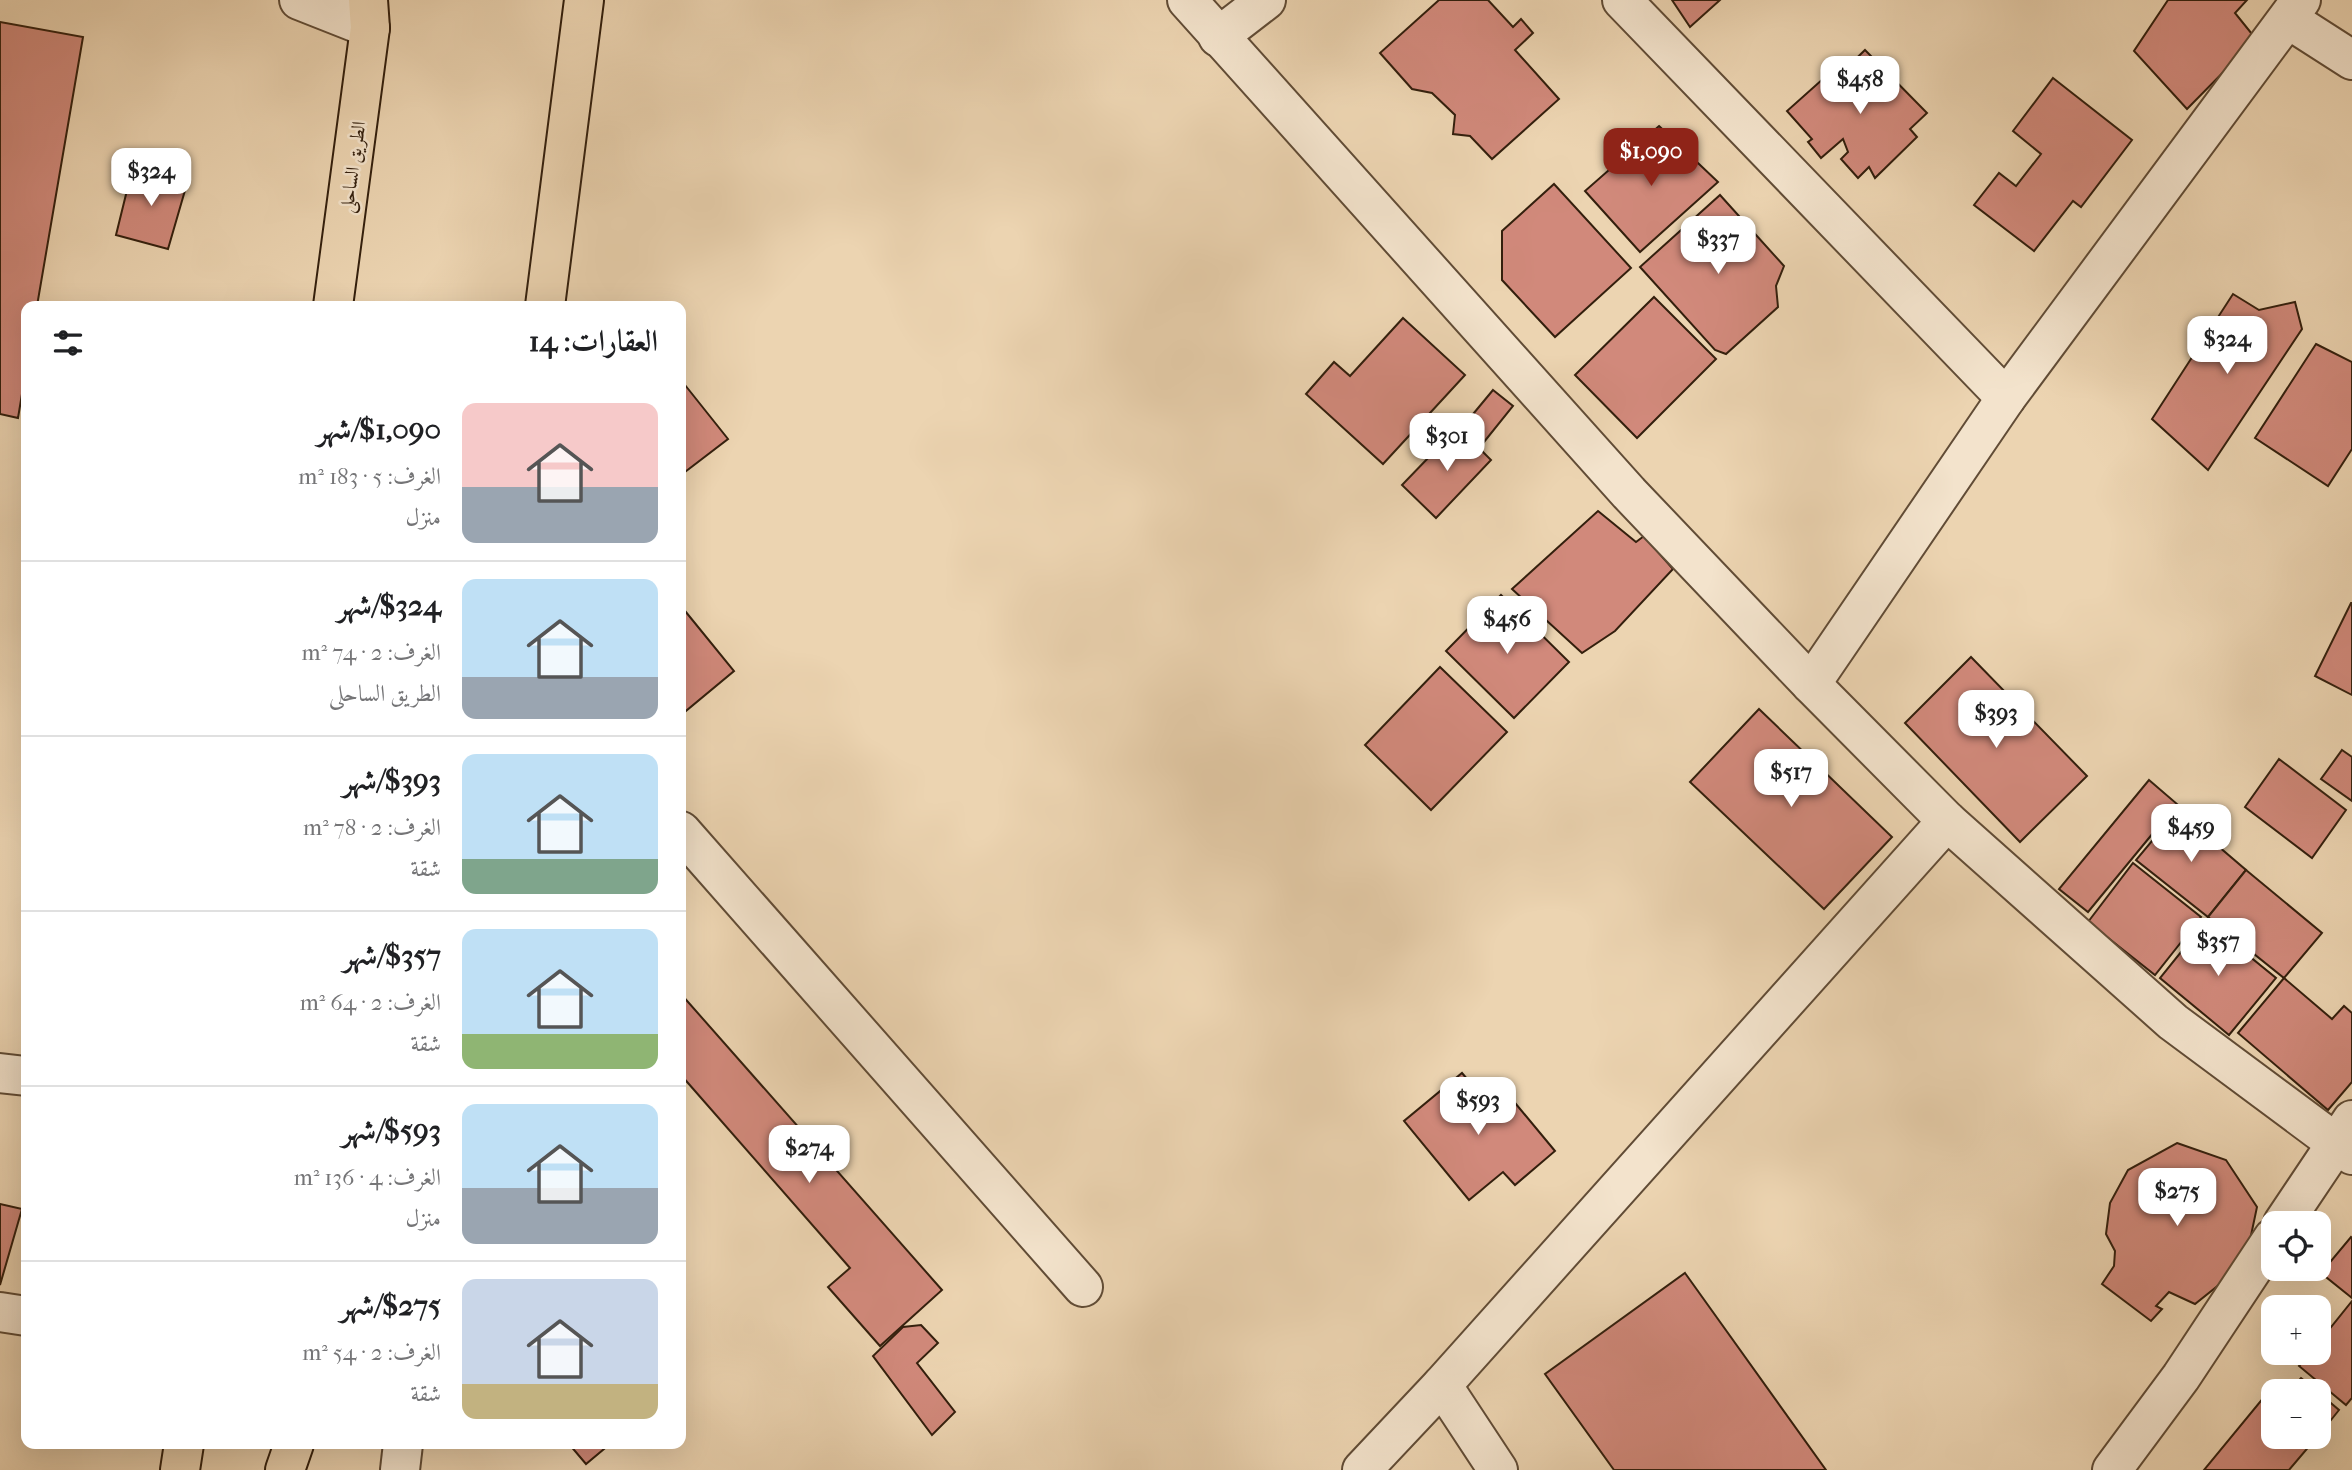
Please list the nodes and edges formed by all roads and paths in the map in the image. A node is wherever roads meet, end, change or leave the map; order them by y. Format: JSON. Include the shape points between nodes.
{"nodes":[{"id":1,"x":299,"y":0,"type":"edge"},
{"id":2,"x":583,"y":0,"type":"edge"},
{"id":3,"x":1187,"y":0,"type":"edge"},
{"id":4,"x":1266,"y":0,"type":"edge"},
{"id":5,"x":1622,"y":0,"type":"edge"},
{"id":6,"x":2295,"y":10,"type":"edge"},
{"id":7,"x":369,"y":14,"type":"edge"},
{"id":8,"x":1218,"y":37,"type":"junction"},
{"id":9,"x":2352,"y":60,"type":"edge"},
{"id":10,"x":334,"y":301,"type":"edge"},
{"id":11,"x":546,"y":301,"type":"edge"},
{"id":12,"x":2006,"y":398,"type":"junction"},
{"id":13,"x":1811,"y":684,"type":"junction"},
{"id":14,"x":1947,"y":821,"type":"junction"},
{"id":15,"x":686,"y":837,"type":"edge"},
{"id":16,"x":0,"y":1073,"type":"edge"},
{"id":17,"x":21,"y":1075,"type":"edge"},
{"id":18,"x":2346,"y":1140,"type":"edge"},
{"id":19,"x":2292,"y":1211,"type":"edge"},
{"id":20,"x":2261,"y":1256,"type":"edge"},
{"id":21,"x":1083,"y":1287,"type":"dead end"},
{"id":22,"x":0,"y":1312,"type":"edge"},
{"id":23,"x":21,"y":1315,"type":"edge"},
{"id":24,"x":1442,"y":1385,"type":"junction"},
{"id":25,"x":183,"y":1449,"type":"edge"},
{"id":26,"x":292,"y":1449,"type":"edge"},
{"id":27,"x":402,"y":1449,"type":"edge"},
{"id":28,"x":180,"y":1470,"type":"edge"},
{"id":29,"x":285,"y":1470,"type":"edge"},
{"id":30,"x":400,"y":1470,"type":"edge"},
{"id":31,"x":1362,"y":1470,"type":"edge"},
{"id":32,"x":1498,"y":1470,"type":"edge"},
{"id":33,"x":2112,"y":1470,"type":"edge"}],
"edges":[{"from":1,"to":7,"type":"street"},
{"from":2,"to":11,"type":"highway"},
{"from":3,"to":8,"type":"street"},
{"from":4,"to":8,"type":"street"},
{"from":5,"to":12,"type":"street"},
{"from":6,"to":9,"type":"street"},
{"from":6,"to":12,"type":"street"},
{"from":7,"to":10,"type":"highway","name":"الطريق الساحلى"},
{"from":8,"to":13,"type":"street","via":[[1629,493]]},
{"from":12,"to":13,"type":"street"},
{"from":13,"to":14,"type":"street"},
{"from":14,"to":18,"type":"street","via":[[2173,1022]]},
{"from":14,"to":24,"type":"street"},
{"from":15,"to":21,"type":"street"},
{"from":16,"to":17,"type":"street"},
{"from":18,"to":19,"type":"street"},
{"from":20,"to":33,"type":"street"},
{"from":22,"to":23,"type":"street"},
{"from":24,"to":31,"type":"street"},
{"from":24,"to":32,"type":"street"},
{"from":25,"to":28,"type":"highway"},
{"from":26,"to":29,"type":"highway"},
{"from":27,"to":30,"type":"street"}]}
